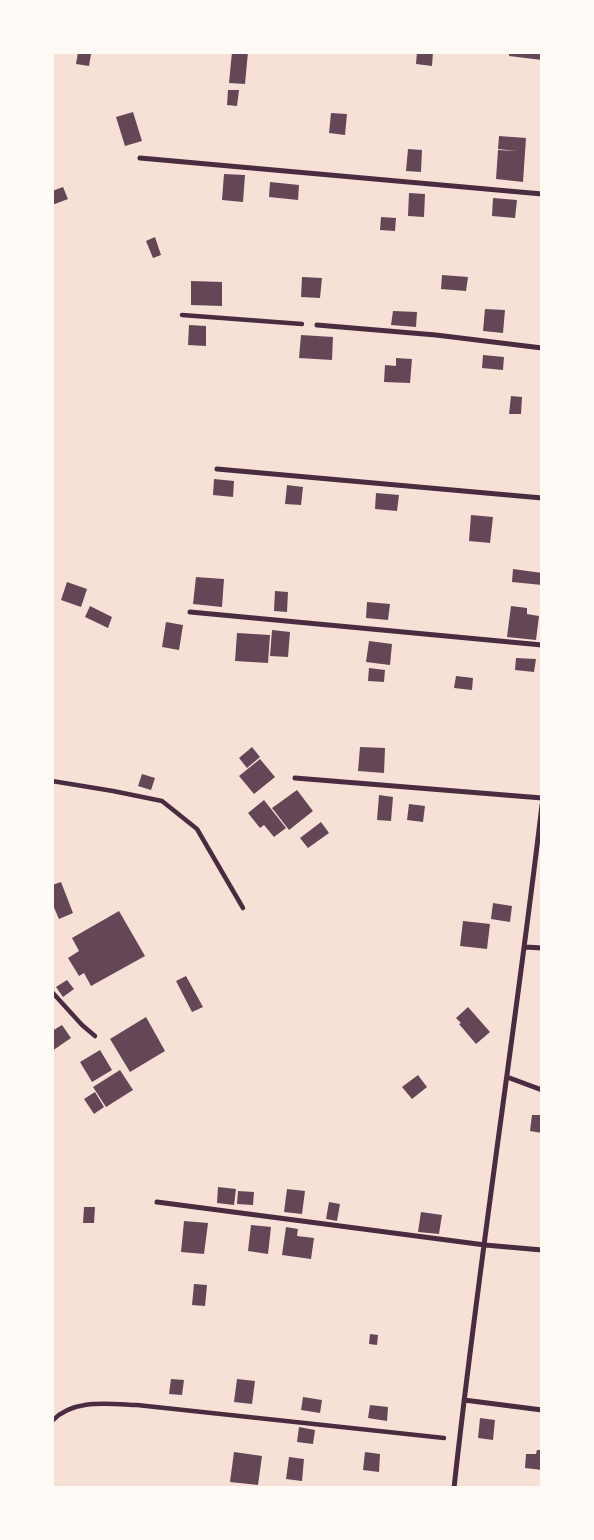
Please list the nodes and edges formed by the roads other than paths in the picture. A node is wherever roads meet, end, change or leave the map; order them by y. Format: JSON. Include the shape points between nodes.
{"nodes":[{"id":1,"x":140,"y":159,"type":"dead end"},
{"id":2,"x":541,"y":194,"type":"edge"},
{"id":3,"x":317,"y":325,"type":"road end"},
{"id":4,"x":541,"y":348,"type":"edge"},
{"id":5,"x":217,"y":469,"type":"dead end"},
{"id":6,"x":541,"y":498,"type":"edge"},
{"id":7,"x":190,"y":612,"type":"dead end"},
{"id":8,"x":541,"y":645,"type":"edge"},
{"id":9,"x":295,"y":778,"type":"dead end"},
{"id":10,"x":541,"y":798,"type":"edge"},
{"id":11,"x":541,"y":805,"type":"edge"},
{"id":12,"x":525,"y":947,"type":"junction"},
{"id":13,"x":541,"y":948,"type":"edge"},
{"id":14,"x":508,"y":1077,"type":"junction"},
{"id":15,"x":541,"y":1090,"type":"edge"},
{"id":16,"x":157,"y":1202,"type":"dead end"},
{"id":17,"x":485,"y":1245,"type":"junction"},
{"id":18,"x":541,"y":1250,"type":"edge"},
{"id":19,"x":464,"y":1400,"type":"junction"},
{"id":20,"x":541,"y":1410,"type":"edge"},
{"id":21,"x":454,"y":1488,"type":"edge"}],
"edges":[{"from":1,"to":2,"type":"lane"},
{"from":3,"to":4,"type":"lane"},
{"from":5,"to":6,"type":"lane"},
{"from":7,"to":8,"type":"lane"},
{"from":9,"to":10,"type":"lane"},
{"from":11,"to":12,"type":"lane"},
{"from":12,"to":13,"type":"lane"},
{"from":12,"to":14,"type":"lane"},
{"from":14,"to":15,"type":"lane"},
{"from":14,"to":17,"type":"lane"},
{"from":16,"to":17,"type":"lane"},
{"from":17,"to":18,"type":"lane"},
{"from":17,"to":19,"type":"lane"},
{"from":19,"to":20,"type":"lane"},
{"from":19,"to":21,"type":"lane"}]}
